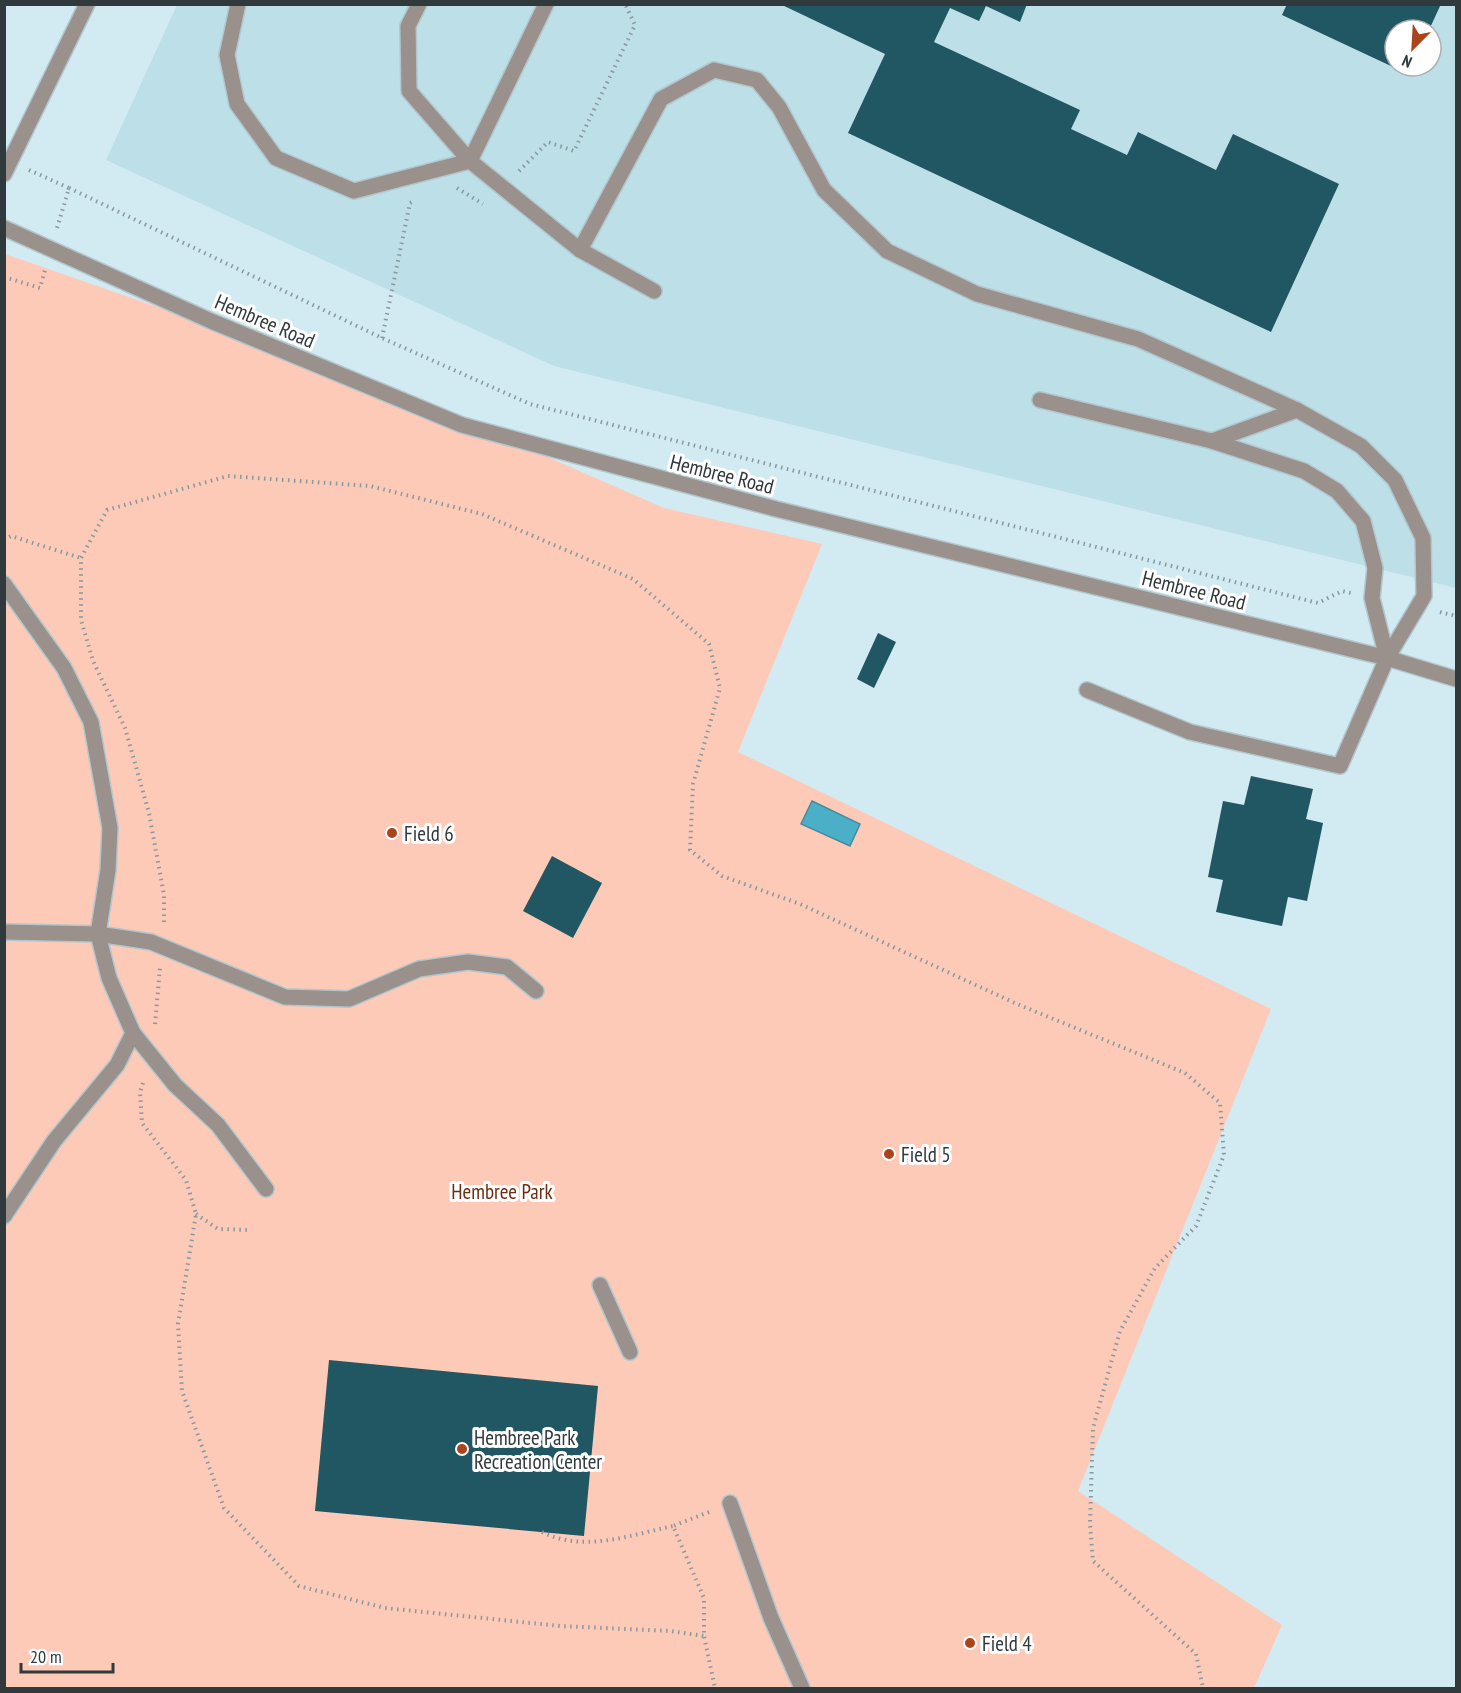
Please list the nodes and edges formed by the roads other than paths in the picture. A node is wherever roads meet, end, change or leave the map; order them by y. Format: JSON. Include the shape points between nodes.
{"nodes":[{"id":1,"x":87,"y":4,"type":"edge"},
{"id":2,"x":238,"y":4,"type":"edge"},
{"id":3,"x":419,"y":4,"type":"edge"},
{"id":4,"x":546,"y":4,"type":"edge"},
{"id":5,"x":470,"y":161,"type":"junction"},
{"id":6,"x":4,"y":174,"type":"edge"},
{"id":7,"x":4,"y":228,"type":"edge"},
{"id":8,"x":579,"y":250,"type":"junction"},
{"id":9,"x":654,"y":291,"type":"dead end"},
{"id":10,"x":1040,"y":400,"type":"dead end"},
{"id":11,"x":1297,"y":411,"type":"junction"},
{"id":12,"x":1212,"y":441,"type":"junction"},
{"id":13,"x":4,"y":584,"type":"edge"},
{"id":14,"x":1387,"y":658,"type":"junction"},
{"id":15,"x":1456,"y":679,"type":"edge"},
{"id":16,"x":1087,"y":690,"type":"dead end"},
{"id":17,"x":4,"y":932,"type":"edge"},
{"id":18,"x":98,"y":934,"type":"junction"},
{"id":19,"x":536,"y":991,"type":"dead end"},
{"id":20,"x":133,"y":1032,"type":"junction"},
{"id":21,"x":266,"y":1189,"type":"dead end"},
{"id":22,"x":4,"y":1216,"type":"edge"},
{"id":23,"x":600,"y":1285,"type":"dead end"},
{"id":24,"x":630,"y":1352,"type":"dead end"},
{"id":25,"x":730,"y":1503,"type":"road end"},
{"id":26,"x":802,"y":1689,"type":"edge"}],
"edges":[{"from":1,"to":6,"type":"street"},
{"from":2,"to":5,"type":"street","via":[[228,55],[237,104],[276,158],[354,191]]},
{"from":3,"to":5,"type":"street","via":[[408,26],[409,91]]},
{"from":4,"to":5,"type":"street"},
{"from":5,"to":8,"type":"street"},
{"from":7,"to":14,"type":"street","name":"Hembree Road","via":[[211,321],[462,425],[776,509]]},
{"from":8,"to":9,"type":"street"},
{"from":8,"to":11,"type":"street","via":[[661,99],[714,70],[757,80],[779,107],[824,190],[887,250],[977,294],[1138,339]]},
{"from":10,"to":12,"type":"street"},
{"from":11,"to":12,"type":"street"},
{"from":11,"to":14,"type":"street","via":[[1361,446],[1395,480],[1423,538],[1425,596]]},
{"from":12,"to":14,"type":"street","via":[[1304,471],[1337,491],[1363,521],[1375,568],[1372,598]]},
{"from":13,"to":18,"type":"street","via":[[64,668],[92,722],[110,828]]},
{"from":14,"to":15,"type":"street","name":"Hembree Road"},
{"from":14,"to":16,"type":"street","via":[[1340,766],[1190,732]]},
{"from":17,"to":18,"type":"street"},
{"from":18,"to":19,"type":"street","via":[[151,942],[285,997],[349,999],[419,969],[468,962],[507,967]]},
{"from":18,"to":20,"type":"street","via":[[109,978]]},
{"from":20,"to":21,"type":"street","via":[[175,1085],[218,1125]]},
{"from":20,"to":22,"type":"street","via":[[117,1065],[54,1141]]},
{"from":23,"to":24,"type":"street"},
{"from":25,"to":26,"type":"street","via":[[771,1618]]}]}
